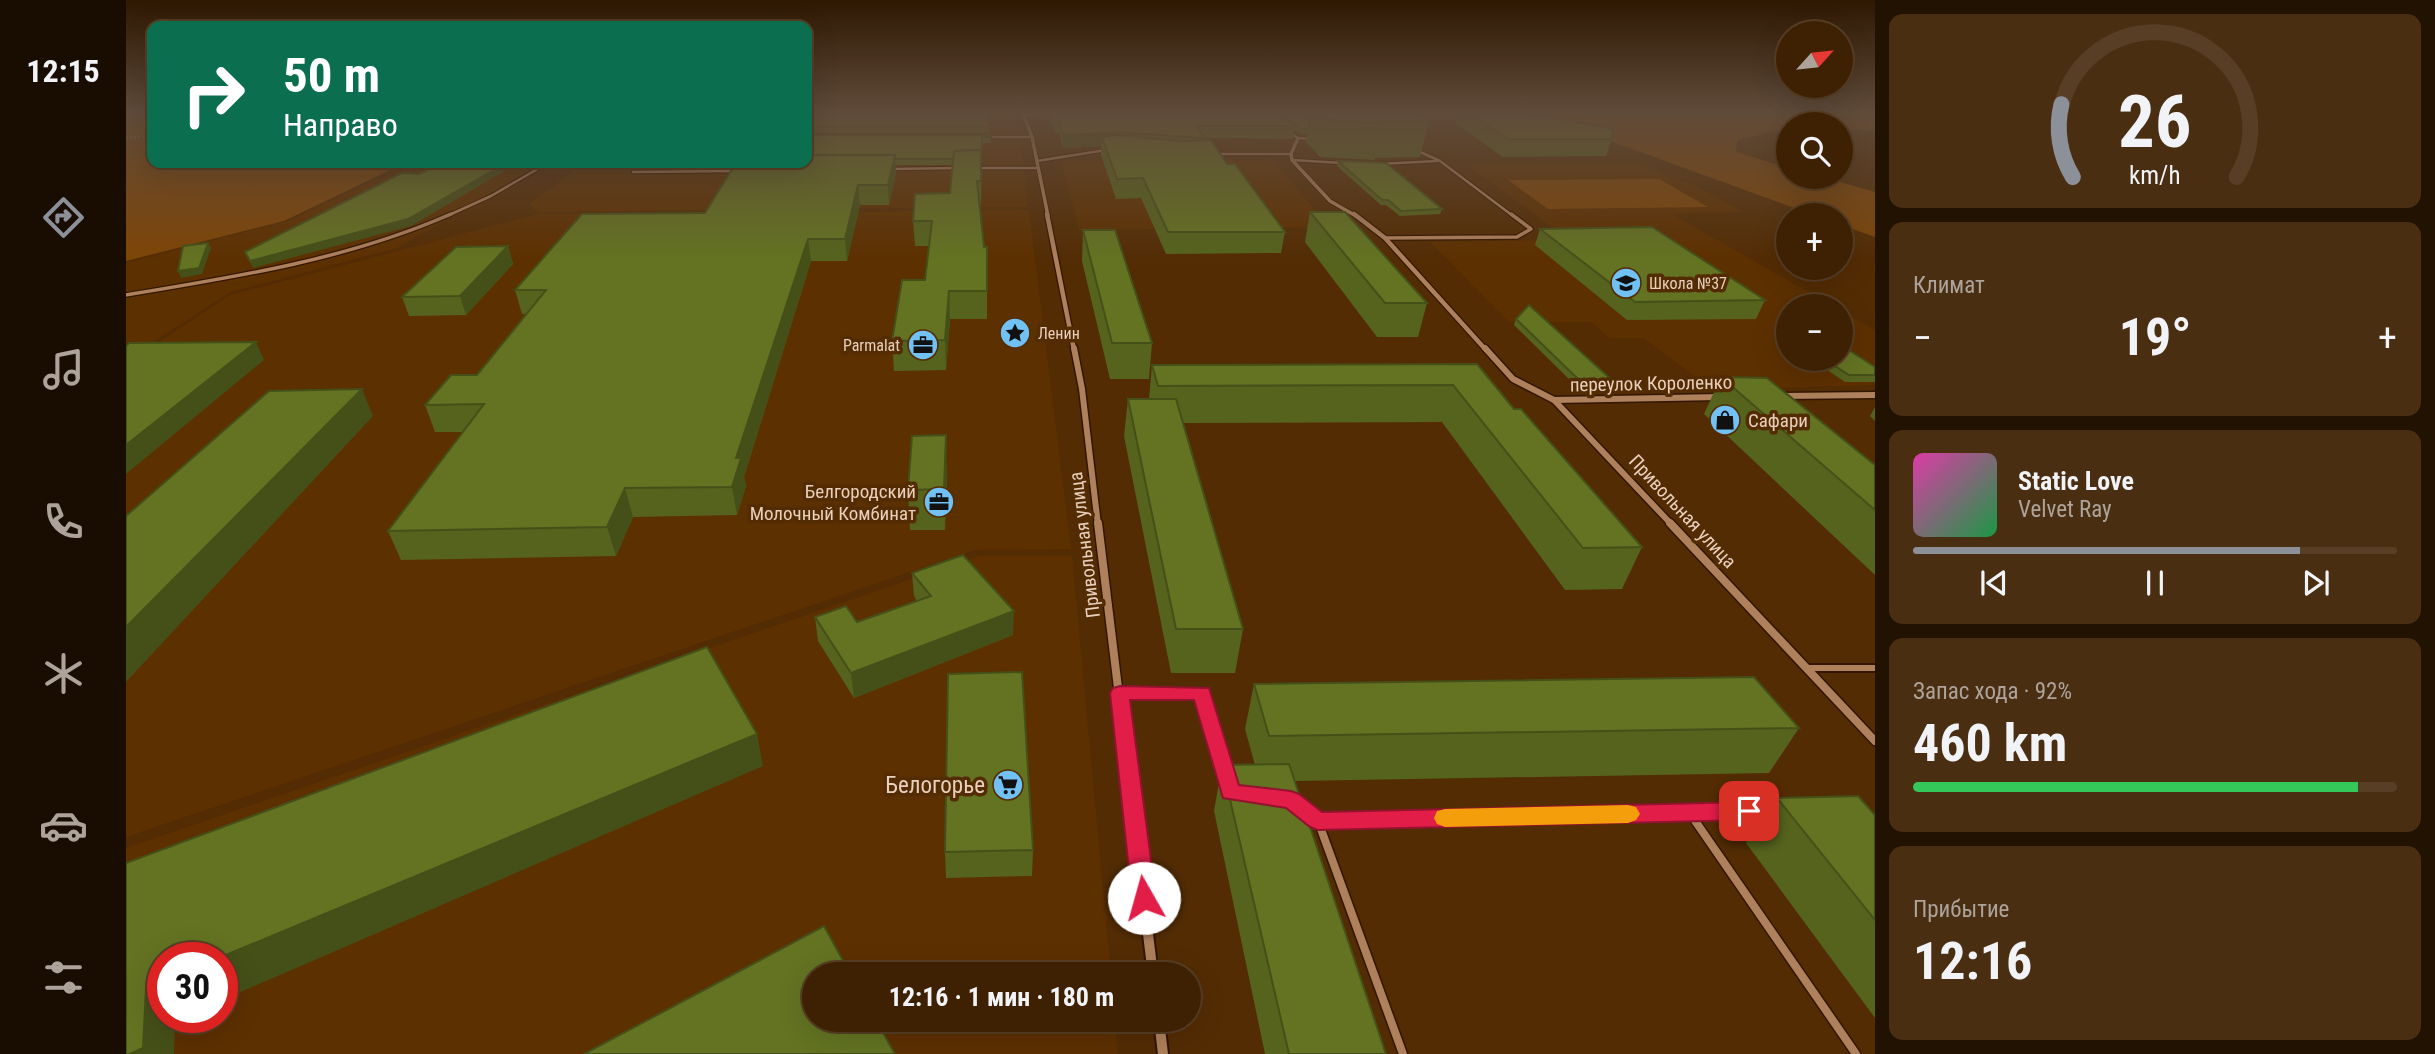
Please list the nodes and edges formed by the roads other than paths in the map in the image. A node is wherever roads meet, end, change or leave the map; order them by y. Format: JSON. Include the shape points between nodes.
{"nodes":[{"id":1,"x":1047,"y":162,"type":"edge"},
{"id":2,"x":1296,"y":162,"type":"edge"},
{"id":3,"x":1337,"y":162,"type":"edge"},
{"id":4,"x":1412,"y":162,"type":"edge"},
{"id":5,"x":1442,"y":162,"type":"edge"},
{"id":6,"x":1344,"y":163,"type":"edge"},
{"id":7,"x":1038,"y":164,"type":"junction"},
{"id":8,"x":1370,"y":164,"type":"edge"},
{"id":9,"x":539,"y":168,"type":"edge"},
{"id":10,"x":884,"y":169,"type":"edge"},
{"id":11,"x":745,"y":170,"type":"edge"},
{"id":12,"x":633,"y":172,"type":"dead end"},
{"id":13,"x":1385,"y":238,"type":"junction"},
{"id":14,"x":126,"y":295,"type":"edge"},
{"id":15,"x":1875,"y":395,"type":"edge"},
{"id":16,"x":1728,"y":397,"type":"edge"},
{"id":17,"x":1768,"y":397,"type":"edge"},
{"id":18,"x":1554,"y":400,"type":"junction"},
{"id":19,"x":1808,"y":668,"type":"junction"},
{"id":20,"x":1875,"y":668,"type":"edge"},
{"id":21,"x":1120,"y":693,"type":"junction"},
{"id":22,"x":1875,"y":741,"type":"edge"},
{"id":23,"x":1227,"y":780,"type":"edge"},
{"id":24,"x":1291,"y":800,"type":"edge"},
{"id":25,"x":1749,"y":811,"type":"dead end"},
{"id":26,"x":1689,"y":812,"type":"junction"},
{"id":27,"x":1318,"y":821,"type":"junction"},
{"id":28,"x":1151,"y":962,"type":"edge"},
{"id":29,"x":1160,"y":1032,"type":"edge"},
{"id":30,"x":1163,"y":1054,"type":"edge"},
{"id":31,"x":1403,"y":1054,"type":"edge"},
{"id":32,"x":1856,"y":1054,"type":"edge"}],
"edges":[{"from":1,"to":7,"type":"lane"},
{"from":2,"to":13,"type":"street","name":"Привольная улица","via":[[1331,201]]},
{"from":3,"to":6,"type":"lane"},
{"from":4,"to":8,"type":"lane"},
{"from":5,"to":13,"type":"lane","via":[[1531,229],[1517,237]]},
{"from":7,"to":10,"type":"lane"},
{"from":7,"to":21,"type":"street","name":"Привольная улица","via":[[1082,389]]},
{"from":9,"to":14,"type":"lane","via":[[484,200],[382,239],[259,272]]},
{"from":11,"to":12,"type":"lane"},
{"from":13,"to":18,"type":"street","name":"Привольная улица","via":[[1513,379]]},
{"from":15,"to":17,"type":"street"},
{"from":16,"to":18,"type":"street","name":"переулок Короленко"},
{"from":18,"to":19,"type":"street","name":"Привольная улица"},
{"from":19,"to":20,"type":"lane"},
{"from":19,"to":22,"type":"street","name":"Привольная улица"},
{"from":21,"to":23,"type":"lane","via":[[1202,693]]},
{"from":21,"to":28,"type":"street","name":"Привольная улица"},
{"from":24,"to":27,"type":"lane"},
{"from":25,"to":26,"type":"lane"},
{"from":26,"to":27,"type":"lane"},
{"from":26,"to":32,"type":"lane"},
{"from":27,"to":31,"type":"lane"},
{"from":29,"to":30,"type":"street"}]}
